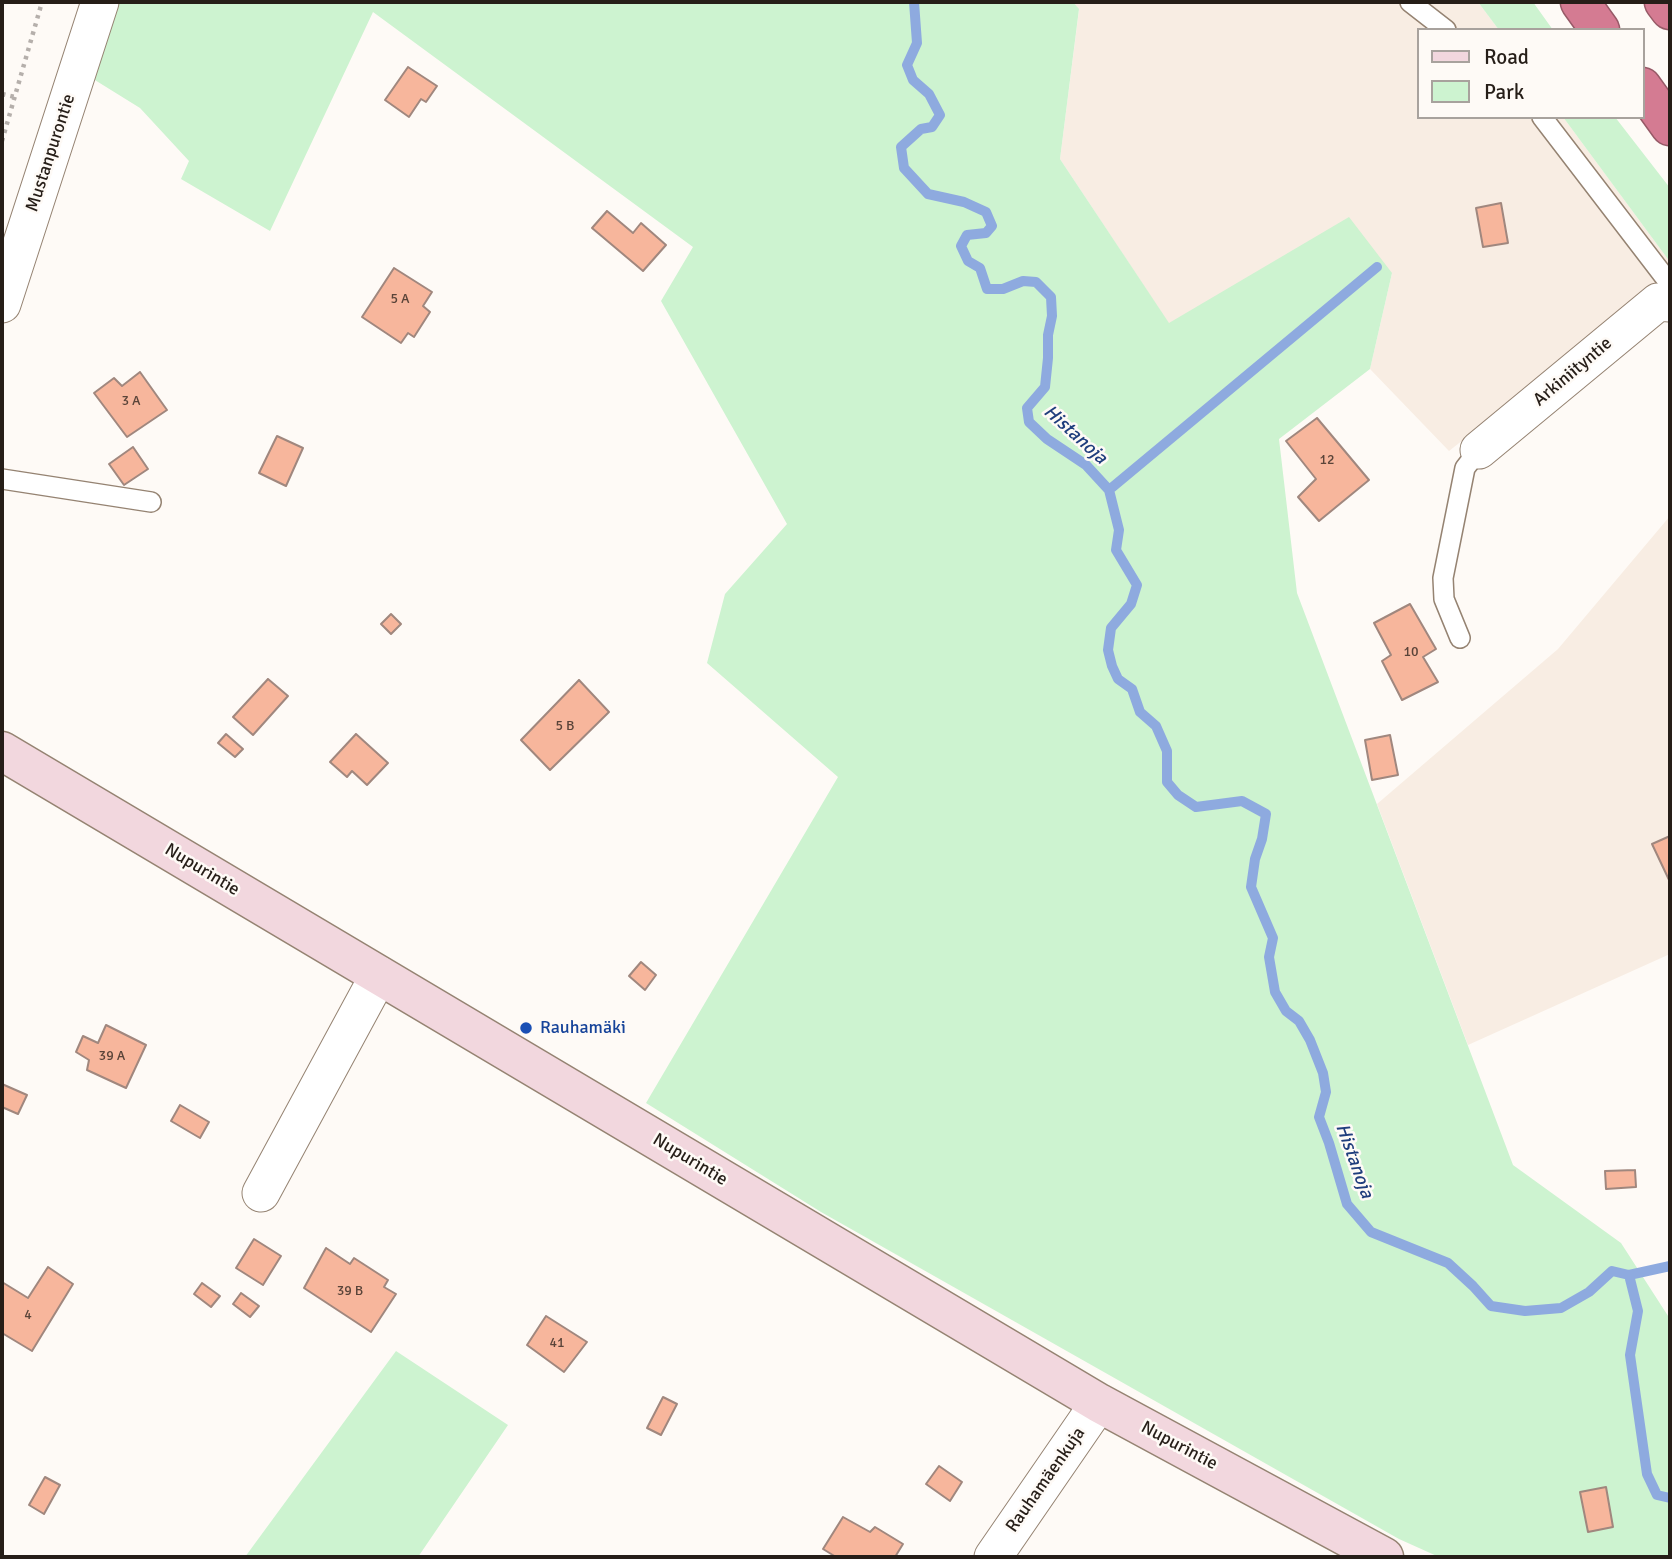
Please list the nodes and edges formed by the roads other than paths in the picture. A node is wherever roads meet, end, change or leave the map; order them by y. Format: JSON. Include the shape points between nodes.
{"nodes":[{"id":1,"x":100,"y":2,"type":"edge"},
{"id":2,"x":1410,"y":2,"type":"edge"},
{"id":3,"x":1580,"y":2,"type":"edge"},
{"id":4,"x":1664,"y":2,"type":"edge"},
{"id":5,"x":1670,"y":10,"type":"edge"},
{"id":6,"x":1443,"y":28,"type":"edge"},
{"id":7,"x":1599,"y":28,"type":"edge"},
{"id":8,"x":1644,"y":90,"type":"edge"},
{"id":9,"x":1544,"y":119,"type":"edge"},
{"id":10,"x":1670,"y":126,"type":"edge"},
{"id":11,"x":1670,"y":284,"type":"edge"},
{"id":12,"x":1670,"y":303,"type":"edge"},
{"id":13,"x":2,"y":304,"type":"edge"},
{"id":14,"x":1479,"y":450,"type":"joint"},
{"id":15,"x":2,"y":480,"type":"edge"},
{"id":16,"x":152,"y":502,"type":"dead end"},
{"id":17,"x":1460,"y":638,"type":"dead end"},
{"id":18,"x":2,"y":751,"type":"edge"},
{"id":19,"x":379,"y":975,"type":"junction"},
{"id":20,"x":261,"y":1193,"type":"dead end"},
{"id":21,"x":1099,"y":1403,"type":"junction"},
{"id":22,"x":993,"y":1557,"type":"edge"},
{"id":23,"x":1384,"y":1557,"type":"edge"}],
"edges":[{"from":1,"to":13,"type":"street","name":"Mustanpurontie"},
{"from":2,"to":6,"type":"lane"},
{"from":3,"to":7,"type":"highway"},
{"from":4,"to":5,"type":"highway"},
{"from":8,"to":10,"type":"highway"},
{"from":9,"to":11,"type":"lane"},
{"from":12,"to":14,"type":"street","name":"Arkiniityntie","via":[[1658,302]]},
{"from":14,"to":17,"type":"lane","via":[[1465,468],[1443,578],[1444,598]]},
{"from":15,"to":16,"type":"lane"},
{"from":18,"to":19,"type":"main road","name":"Nupurintie"},
{"from":19,"to":20,"type":"street"},
{"from":19,"to":21,"type":"main road","name":"Nupurintie"},
{"from":21,"to":22,"type":"street","name":"Rauhamäenkuja"},
{"from":21,"to":23,"type":"main road","name":"Nupurintie"}]}
